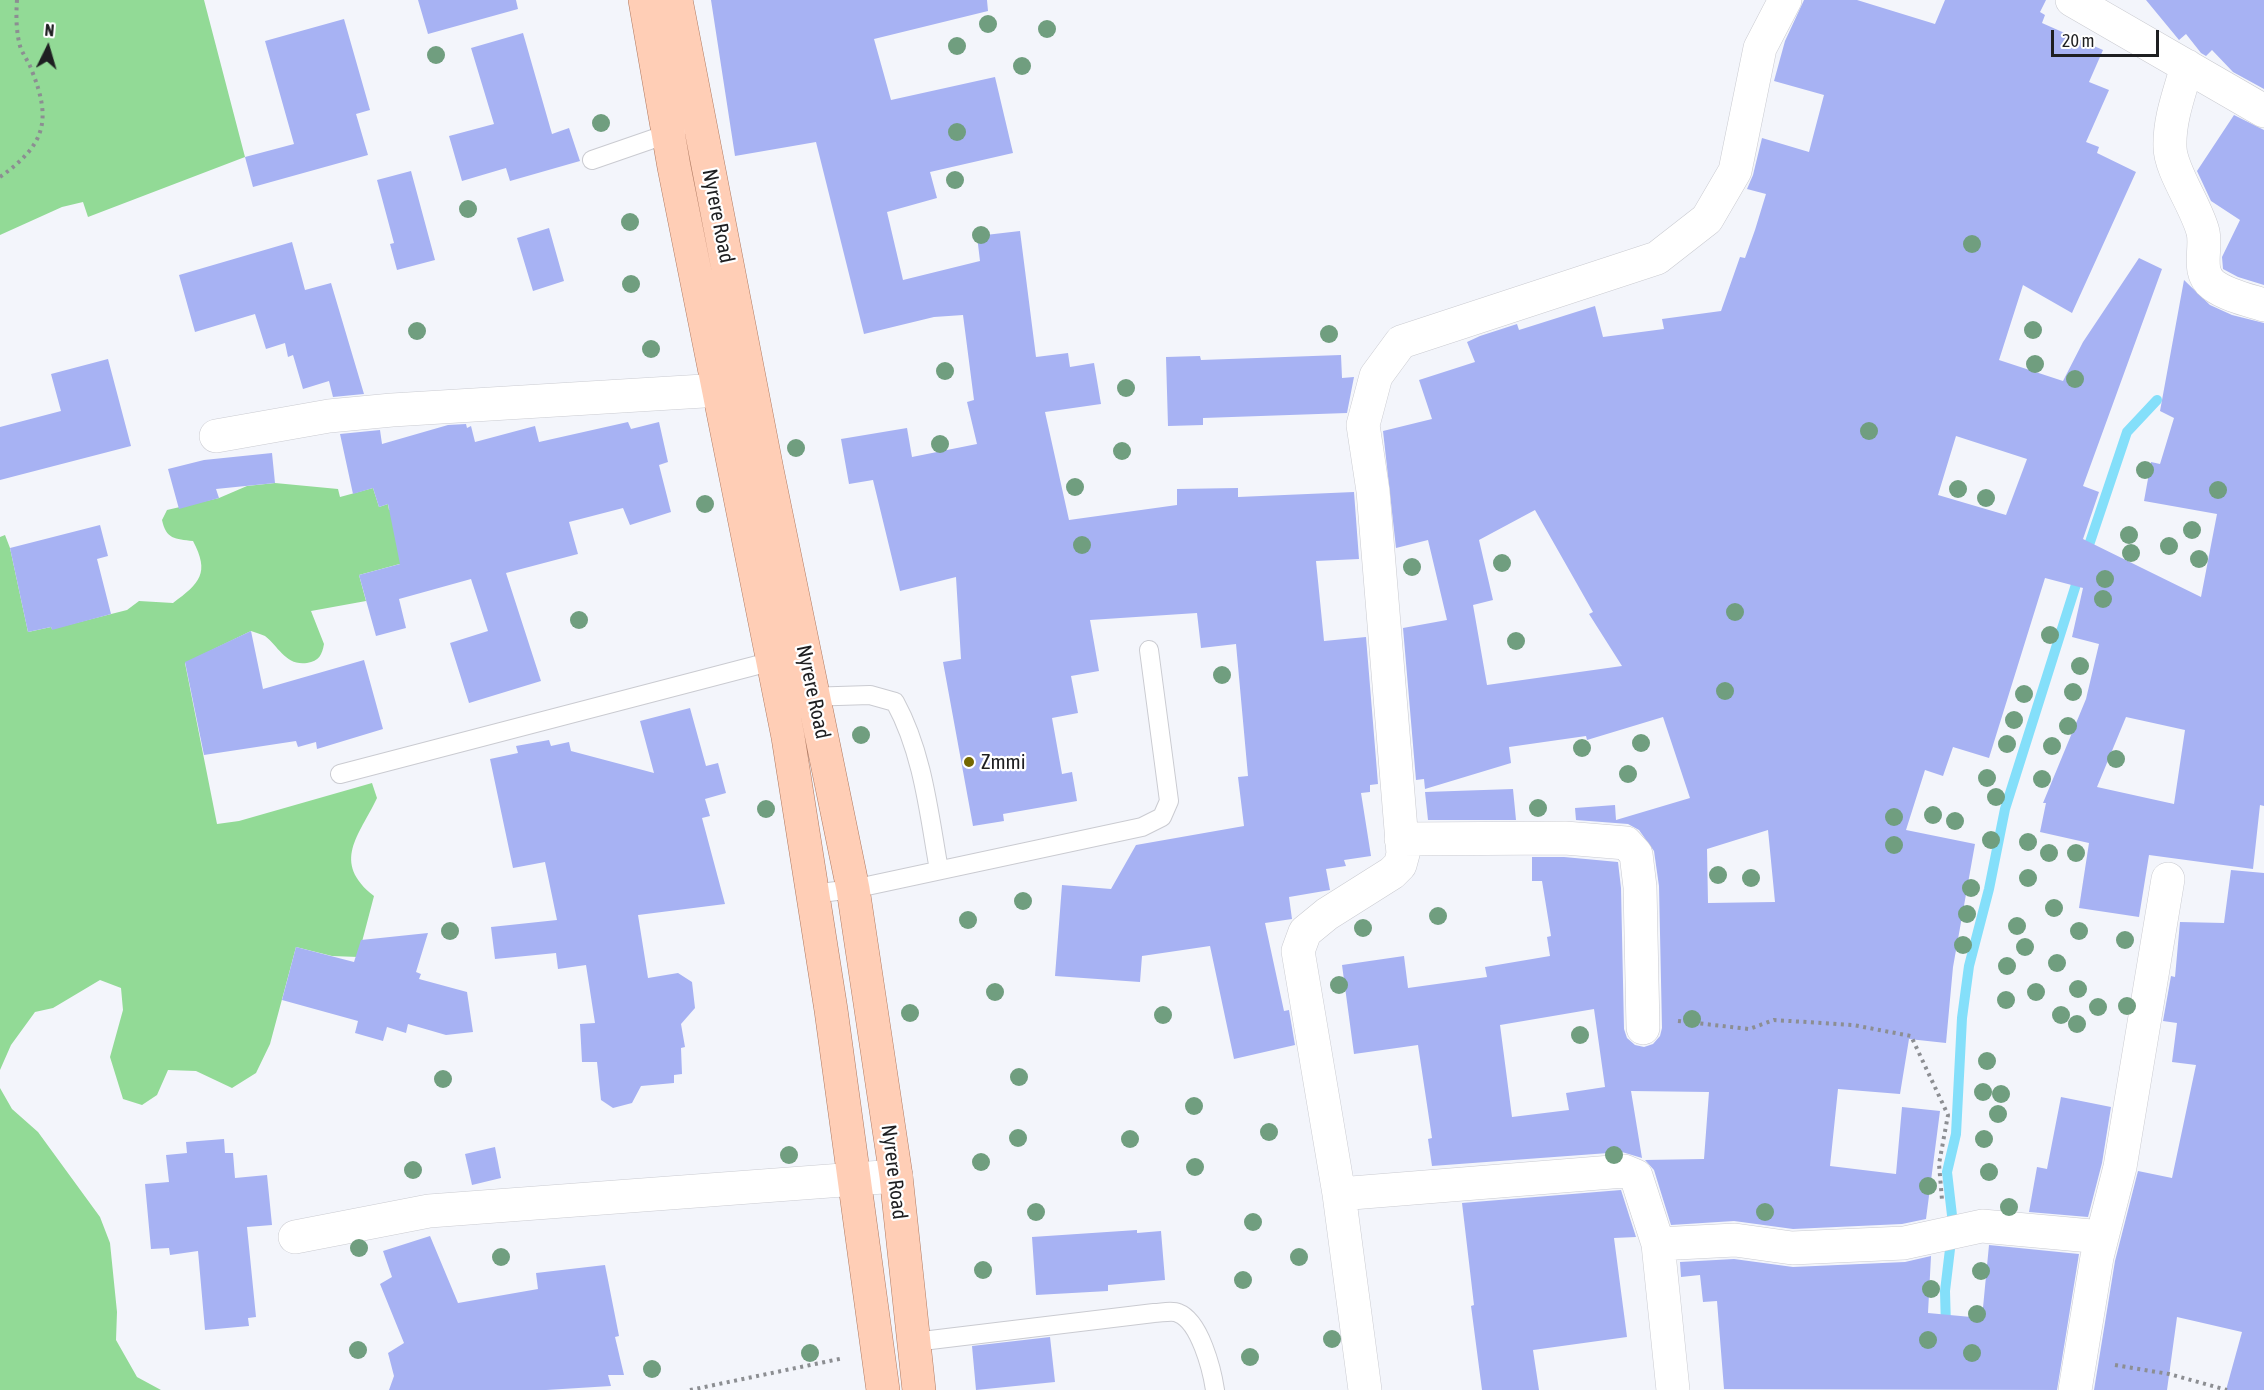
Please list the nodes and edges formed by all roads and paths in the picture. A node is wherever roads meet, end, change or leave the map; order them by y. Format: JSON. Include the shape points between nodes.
{"nodes":[{"id":1,"x":17,"y":0,"type":"edge"},
{"id":2,"x":645,"y":0,"type":"edge"},
{"id":3,"x":676,"y":0,"type":"edge"},
{"id":4,"x":1785,"y":0,"type":"edge"},
{"id":5,"x":2072,"y":0,"type":"edge"},
{"id":6,"x":2187,"y":66,"type":"junction"},
{"id":7,"x":2264,"y":111,"type":"edge"},
{"id":8,"x":701,"y":124,"type":"junction"},
{"id":9,"x":668,"y":133,"type":"junction"},
{"id":10,"x":592,"y":160,"type":"dead end"},
{"id":11,"x":0,"y":177,"type":"edge"},
{"id":12,"x":2264,"y":305,"type":"edge"},
{"id":13,"x":735,"y":387,"type":"junction"},
{"id":14,"x":216,"y":436,"type":"dead end"},
{"id":15,"x":1149,"y":650,"type":"dead end"},
{"id":16,"x":773,"y":661,"type":"junction"},
{"id":17,"x":814,"y":696,"type":"junction"},
{"id":18,"x":781,"y":702,"type":"junction"},
{"id":19,"x":340,"y":774,"type":"dead end"},
{"id":20,"x":1401,"y":839,"type":"junction"},
{"id":21,"x":939,"y":870,"type":"junction"},
{"id":22,"x":2168,"y":879,"type":"dead end"},
{"id":23,"x":853,"y":889,"type":"junction"},
{"id":24,"x":812,"y":894,"type":"junction"},
{"id":25,"x":1643,"y":1028,"type":"joint"},
{"id":26,"x":896,"y":1176,"type":"junction"},
{"id":27,"x":852,"y":1180,"type":"junction"},
{"id":28,"x":1339,"y":1194,"type":"junction"},
{"id":29,"x":1950,"y":1233,"type":"junction"},
{"id":30,"x":295,"y":1237,"type":"dead end"},
{"id":31,"x":2102,"y":1237,"type":"junction"},
{"id":32,"x":1658,"y":1244,"type":"junction"},
{"id":33,"x":914,"y":1342,"type":"junction"},
{"id":34,"x":877,"y":1351,"type":"junction"},
{"id":35,"x":2079,"y":1358,"type":"junction"},
{"id":36,"x":690,"y":1390,"type":"edge"},
{"id":37,"x":882,"y":1390,"type":"edge"},
{"id":38,"x":920,"y":1390,"type":"edge"},
{"id":39,"x":1215,"y":1390,"type":"edge"},
{"id":40,"x":1365,"y":1390,"type":"edge"},
{"id":41,"x":1673,"y":1390,"type":"edge"},
{"id":42,"x":2075,"y":1390,"type":"edge"},
{"id":43,"x":2227,"y":1390,"type":"edge"}],
"edges":[{"from":1,"to":11,"type":"path","via":[[20,47],[32,69],[45,114],[36,141]]},
{"from":2,"to":9,"type":"main road","name":"Nyrere Road"},
{"from":3,"to":8,"type":"main road","name":"Nyrere Road"},
{"from":4,"to":20,"type":"street","via":[[1760,48],[1735,171],[1707,219],[1657,258],[1401,342],[1376,376],[1363,425],[1373,491]]},
{"from":5,"to":6,"type":"street"},
{"from":6,"to":7,"type":"street"},
{"from":6,"to":12,"type":"street","via":[[2170,129],[2170,150],[2200,220],[2203,271],[2211,284]]},
{"from":8,"to":9,"type":"lane"},
{"from":8,"to":13,"type":"main road","name":"Nyrere Road"},
{"from":9,"to":10,"type":"lane"},
{"from":9,"to":13,"type":"main road","name":"Nyrere Road"},
{"from":13,"to":14,"type":"street","via":[[392,410],[329,416]]},
{"from":13,"to":16,"type":"main road","name":"Nyrere Road"},
{"from":13,"to":17,"type":"main road","name":"Nyrere Road"},
{"from":15,"to":21,"type":"lane","via":[[1169,801],[1162,817],[1142,827]]},
{"from":16,"to":18,"type":"main road","name":"Nyrere Road"},
{"from":16,"to":19,"type":"lane"},
{"from":17,"to":18,"type":"lane"},
{"from":17,"to":21,"type":"lane","via":[[870,694],[895,702],[922,774]]},
{"from":17,"to":23,"type":"main road","name":"Nyrere Road"},
{"from":18,"to":24,"type":"main road","name":"Nyrere Road"},
{"from":20,"to":25,"type":"street","via":[[1565,838],[1626,843],[1636,854],[1640,887]]},
{"from":20,"to":28,"type":"street","via":[[1400,865],[1305,932],[1298,951]]},
{"from":21,"to":23,"type":"lane"},
{"from":22,"to":31,"type":"street","via":[[2120,1167]]},
{"from":23,"to":24,"type":"lane"},
{"from":23,"to":26,"type":"main road","name":"Nyrere Road"},
{"from":24,"to":27,"type":"main road","name":"Nyrere Road"},
{"from":25,"to":29,"type":"path","via":[[1666,1020],[1749,1029],[1774,1020],[1853,1025],[1911,1036],[1948,1115],[1939,1164]]},
{"from":26,"to":27,"type":"street"},
{"from":26,"to":33,"type":"main road","name":"Nyrere Road"},
{"from":27,"to":30,"type":"street","via":[[429,1211]]},
{"from":27,"to":34,"type":"main road","name":"Nyrere Road"},
{"from":28,"to":32,"type":"street","via":[[1624,1171],[1636,1176]]},
{"from":28,"to":40,"type":"street"},
{"from":29,"to":31,"type":"street","via":[[1982,1226]]},
{"from":29,"to":32,"type":"street","via":[[1904,1243],[1792,1248],[1735,1240]]},
{"from":31,"to":35,"type":"street"},
{"from":32,"to":41,"type":"street"},
{"from":33,"to":38,"type":"main road","name":"Nyrere Road"},
{"from":33,"to":39,"type":"lane","via":[[1178,1312],[1190,1322],[1206,1350]]},
{"from":34,"to":36,"type":"path"},
{"from":34,"to":37,"type":"main road","name":"Nyrere Road"},
{"from":35,"to":42,"type":"street"},
{"from":35,"to":43,"type":"path","via":[[2169,1374]]}]}
